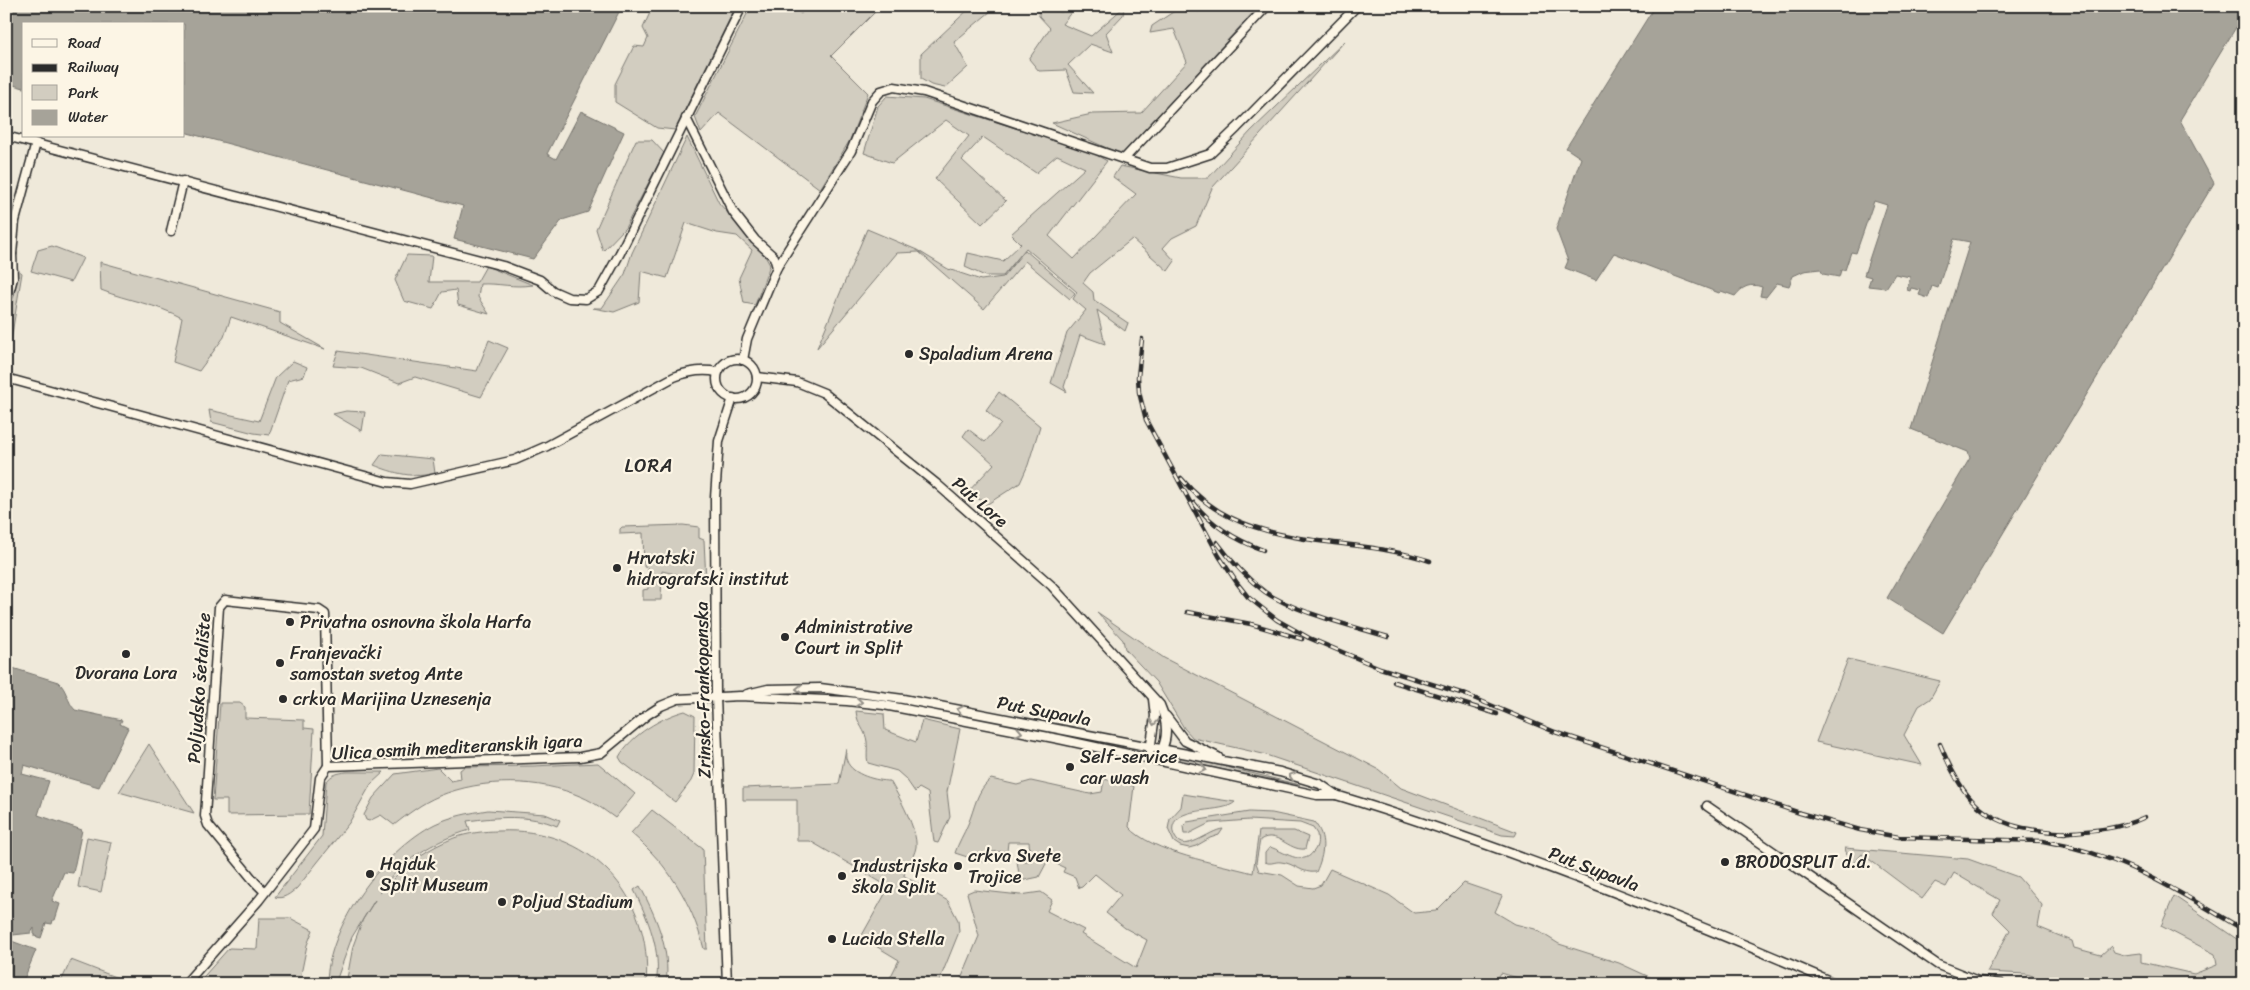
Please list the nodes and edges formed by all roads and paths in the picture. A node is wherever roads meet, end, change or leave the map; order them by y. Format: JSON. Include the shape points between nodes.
{"nodes":[{"id":1,"x":742,"y":6,"type":"edge"},
{"id":2,"x":1267,"y":6,"type":"edge"},
{"id":3,"x":1357,"y":6,"type":"edge"},
{"id":4,"x":686,"y":118,"type":"junction"},
{"id":5,"x":6,"y":136,"type":"edge"},
{"id":6,"x":36,"y":143,"type":"junction"},
{"id":7,"x":1124,"y":159,"type":"junction"},
{"id":8,"x":183,"y":181,"type":"junction"},
{"id":9,"x":171,"y":231,"type":"dead end"},
{"id":10,"x":9,"y":253,"type":"edge"},
{"id":11,"x":777,"y":267,"type":"junction"},
{"id":12,"x":6,"y":304,"type":"edge"},
{"id":13,"x":744,"y":360,"type":"junction"},
{"id":14,"x":718,"y":372,"type":"junction"},
{"id":15,"x":757,"y":377,"type":"junction"},
{"id":16,"x":6,"y":378,"type":"edge"},
{"id":17,"x":733,"y":398,"type":"junction"},
{"id":18,"x":740,"y":696,"type":"junction"},
{"id":19,"x":1153,"y":696,"type":"junction"},
{"id":20,"x":716,"y":697,"type":"junction"},
{"id":21,"x":1164,"y":714,"type":"junction"},
{"id":22,"x":1150,"y":747,"type":"junction"},
{"id":23,"x":1162,"y":749,"type":"junction"},
{"id":24,"x":1155,"y":759,"type":"junction"},
{"id":25,"x":1227,"y":761,"type":"junction"},
{"id":26,"x":328,"y":766,"type":"junction"},
{"id":27,"x":1336,"y":795,"type":"junction"},
{"id":28,"x":1708,"y":806,"type":"dead end"},
{"id":29,"x":265,"y":892,"type":"junction"},
{"id":30,"x":185,"y":984,"type":"edge"},
{"id":31,"x":727,"y":984,"type":"edge"},
{"id":32,"x":1837,"y":984,"type":"edge"},
{"id":33,"x":2001,"y":984,"type":"edge"}],
"edges":[{"from":1,"to":4,"type":"street"},
{"from":2,"to":7,"type":"street"},
{"from":3,"to":7,"type":"street","via":[[1210,154],[1168,168],[1150,168]]},
{"from":4,"to":8,"type":"street","via":[[616,260],[599,290],[586,299],[569,298],[540,280],[503,266]]},
{"from":4,"to":11,"type":"street","via":[[732,212],[774,257]]},
{"from":5,"to":6,"type":"street"},
{"from":6,"to":8,"type":"street"},
{"from":6,"to":10,"type":"street"},
{"from":7,"to":11,"type":"street","via":[[924,92],[894,87],[881,92],[872,102],[850,151]]},
{"from":8,"to":9,"type":"street"},
{"from":10,"to":12,"type":"street","via":[[13,278]]},
{"from":11,"to":13,"type":"street","via":[[747,339]]},
{"from":13,"to":14,"type":"street","via":[[731,359]]},
{"from":13,"to":15,"type":"street","via":[[753,366]]},
{"from":14,"to":16,"type":"street","via":[[705,369],[674,376],[547,446],[515,460],[410,484],[387,482]]},
{"from":14,"to":17,"type":"street","via":[[721,391]]},
{"from":15,"to":17,"type":"street","via":[[750,394]]},
{"from":15,"to":19,"type":"street","name":"Put Lore","via":[[797,382],[824,393],[838,404],[1030,564]]},
{"from":17,"to":20,"type":"street","name":"Zrinsko-Frankopanska","via":[[719,441],[715,498]]},
{"from":18,"to":20,"type":"street","name":"Put Supavla"},
{"from":22,"to":18,"type":"street","name":"Put Supavla","one_way":true,"via":[[903,699],[830,690],[768,689]]},
{"from":18,"to":24,"type":"street","name":"Put Supavla","one_way":true,"via":[[884,705]]},
{"from":19,"to":21,"type":"street","name":"Put Lore"},
{"from":19,"to":22,"type":"street","one_way":true,"via":[[1155,716]]},
{"from":20,"to":26,"type":"street","name":"Ulica osmih mediteranskih igara","via":[[678,699],[661,706],[600,752],[580,758]]},
{"from":20,"to":31,"type":"street","name":"Zrinsko-Frankopanska"},
{"from":21,"to":23,"type":"street","via":[[1166,731]]},
{"from":21,"to":25,"type":"street","name":"Put Lore","via":[[1185,741]]},
{"from":22,"to":23,"type":"street","name":"Put Supavla"},
{"from":22,"to":24,"type":"street"},
{"from":23,"to":24,"type":"street"},
{"from":23,"to":25,"type":"street","name":"Put Supavla"},
{"from":24,"to":27,"type":"street","name":"Put Supavla","one_way":true,"via":[[1318,795]]},
{"from":27,"to":25,"type":"street","name":"Put Supavla","one_way":true,"via":[[1320,784]]},
{"from":26,"to":29,"type":"street","name":"Ulica osmih mediteranskih igara","via":[[320,778],[314,829]]},
{"from":26,"to":29,"type":"street","name":"Poljudsko šetalište","via":[[325,614],[319,610],[225,600],[219,607],[204,816],[208,825]]},
{"from":27,"to":32,"type":"street","name":"Put Supavla","via":[[1447,830],[1603,888]]},
{"from":28,"to":33,"type":"street","via":[[1938,965],[1978,981]]},
{"from":29,"to":30,"type":"street","name":"Ulica osmih mediteranskih igara"}]}
